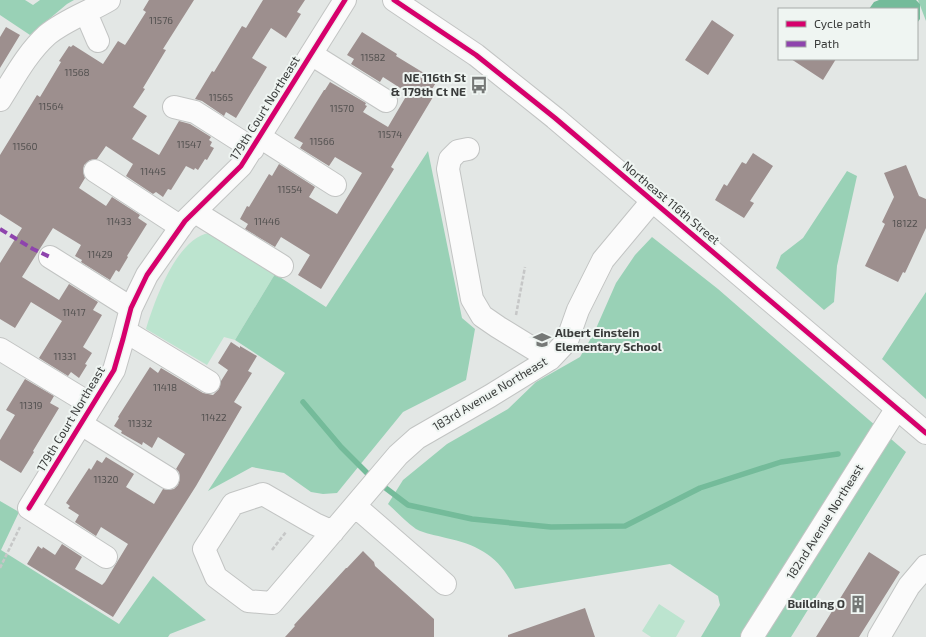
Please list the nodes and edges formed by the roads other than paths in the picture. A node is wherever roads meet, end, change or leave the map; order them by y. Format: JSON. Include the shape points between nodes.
{"nodes":[{"id":1,"x":109,"y":0,"type":"edge"},
{"id":2,"x":345,"y":0,"type":"edge"},
{"id":3,"x":394,"y":0,"type":"edge"},
{"id":4,"x":86,"y":13,"type":"junction"},
{"id":5,"x":98,"y":41,"type":"dead end"},
{"id":6,"x":311,"y":54,"type":"junction"},
{"id":7,"x":0,"y":100,"type":"edge"},
{"id":8,"x":386,"y":101,"type":"dead end"},
{"id":9,"x":174,"y":107,"type":"dead end"},
{"id":10,"x":256,"y":143,"type":"junction"},
{"id":11,"x":468,"y":149,"type":"dead end"},
{"id":12,"x":94,"y":171,"type":"dead end"},
{"id":13,"x":335,"y":184,"type":"dead end"},
{"id":14,"x":653,"y":200,"type":"junction"},
{"id":15,"x":188,"y":219,"type":"junction"},
{"id":16,"x":50,"y":258,"type":"dead end"},
{"id":17,"x":282,"y":266,"type":"dead end"},
{"id":18,"x":131,"y":308,"type":"junction"},
{"id":19,"x":125,"y":331,"type":"junction"},
{"id":20,"x":0,"y":349,"type":"edge"},
{"id":21,"x":550,"y":359,"type":"junction"},
{"id":22,"x":209,"y":382,"type":"dead end"},
{"id":23,"x":92,"y":405,"type":"junction"},
{"id":24,"x":897,"y":408,"type":"junction"},
{"id":25,"x":81,"y":424,"type":"junction"},
{"id":26,"x":926,"y":433,"type":"edge"},
{"id":27,"x":168,"y":478,"type":"dead end"},
{"id":28,"x":355,"y":506,"type":"junction"},
{"id":29,"x":333,"y":532,"type":"junction"},
{"id":30,"x":106,"y":557,"type":"dead end"},
{"id":31,"x":926,"y":566,"type":"edge"},
{"id":32,"x":445,"y":584,"type":"dead end"},
{"id":33,"x":752,"y":637,"type":"edge"},
{"id":34,"x":879,"y":637,"type":"edge"}],
"edges":[{"from":1,"to":4,"type":"street"},
{"from":2,"to":6,"type":"street","name":"179th Court Northeast"},
{"from":3,"to":14,"type":"street","name":"Northeast 116th Street","via":[[476,54]]},
{"from":4,"to":5,"type":"street"},
{"from":4,"to":7,"type":"street","via":[[48,35],[33,51]]},
{"from":6,"to":8,"type":"street"},
{"from":6,"to":10,"type":"street","name":"179th Court Northeast"},
{"from":9,"to":10,"type":"street","via":[[195,112]]},
{"from":10,"to":13,"type":"street"},
{"from":10,"to":15,"type":"street","name":"179th Court Northeast","via":[[241,166]]},
{"from":11,"to":21,"type":"street","via":[[458,152],[450,159],[448,169],[472,299],[482,316]]},
{"from":12,"to":15,"type":"street"},
{"from":14,"to":21,"type":"street","name":"183rd Avenue Northeast","via":[[603,260],[578,310],[567,341]]},
{"from":14,"to":24,"type":"street","name":"Northeast 116th Street"},
{"from":15,"to":17,"type":"street"},
{"from":15,"to":18,"type":"street","name":"179th Court Northeast","via":[[147,275]]},
{"from":16,"to":18,"type":"street"},
{"from":18,"to":19,"type":"street","name":"179th Court Northeast"},
{"from":19,"to":22,"type":"street"},
{"from":19,"to":23,"type":"street","name":"179th Court Northeast","via":[[114,370]]},
{"from":20,"to":23,"type":"street"},
{"from":21,"to":28,"type":"street","name":"183rd Avenue Northeast","via":[[417,438],[398,455]]},
{"from":23,"to":25,"type":"street","name":"179th Court Northeast"},
{"from":24,"to":26,"type":"street","name":"Northeast 116th Street"},
{"from":24,"to":33,"type":"street","name":"182nd Avenue Northeast"},
{"from":25,"to":27,"type":"street"},
{"from":25,"to":30,"type":"street","name":"179th Court Northeast","via":[[29,508]]},
{"from":28,"to":29,"type":"street","name":"183rd Avenue Northeast"},
{"from":28,"to":32,"type":"street"},
{"from":29,"to":29,"type":"street","name":"183rd Avenue Northeast","via":[[263,494],[234,504],[204,549],[216,577],[248,601],[272,603]]},
{"from":31,"to":34,"type":"street","via":[[909,586]]}]}
